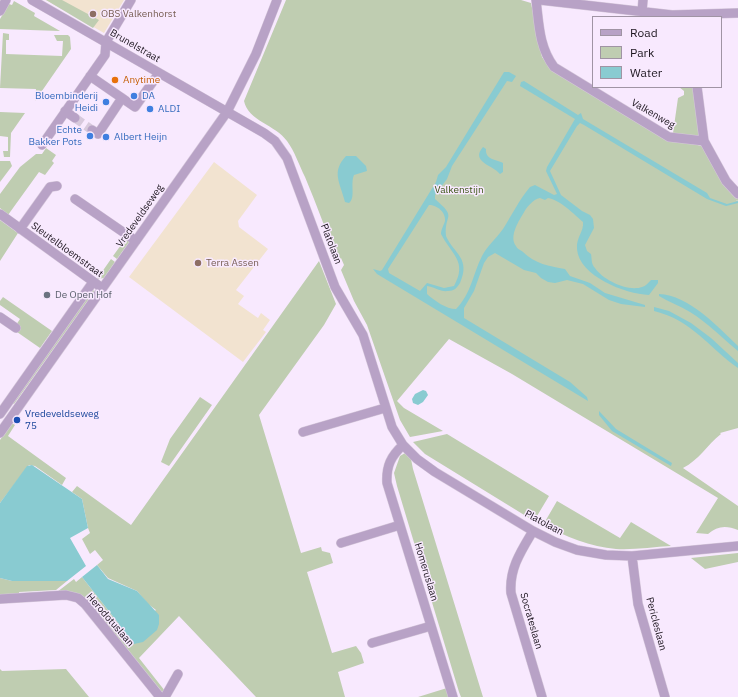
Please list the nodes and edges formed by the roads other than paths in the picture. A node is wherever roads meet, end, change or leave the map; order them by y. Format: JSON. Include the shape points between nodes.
{"nodes":[{"id":1,"x":6,"y":0,"type":"edge"},
{"id":2,"x":32,"y":0,"type":"edge"},
{"id":3,"x":131,"y":0,"type":"edge"},
{"id":4,"x":278,"y":0,"type":"edge"},
{"id":5,"x":536,"y":0,"type":"edge"},
{"id":6,"x":540,"y":0,"type":"edge"},
{"id":7,"x":643,"y":0,"type":"edge"},
{"id":8,"x":0,"y":11,"type":"edge"},
{"id":9,"x":642,"y":12,"type":"junction"},
{"id":10,"x":738,"y":13,"type":"edge"},
{"id":11,"x":690,"y":16,"type":"edge"},
{"id":12,"x":106,"y":42,"type":"junction"},
{"id":13,"x":159,"y":73,"type":"junction"},
{"id":14,"x":90,"y":76,"type":"junction"},
{"id":15,"x":697,"y":88,"type":"edge"},
{"id":16,"x":122,"y":98,"type":"junction"},
{"id":17,"x":66,"y":111,"type":"junction"},
{"id":18,"x":227,"y":112,"type":"junction"},
{"id":19,"x":75,"y":118,"type":"tunnel mouth"},
{"id":20,"x":92,"y":130,"type":"dead end"},
{"id":21,"x":704,"y":141,"type":"junction"},
{"id":22,"x":42,"y":145,"type":"dead end"},
{"id":23,"x":57,"y":186,"type":"dead end"},
{"id":24,"x":738,"y":194,"type":"edge"},
{"id":25,"x":75,"y":199,"type":"dead end"},
{"id":26,"x":0,"y":214,"type":"edge"},
{"id":27,"x":20,"y":229,"type":"junction"},
{"id":28,"x":136,"y":241,"type":"junction"},
{"id":29,"x":93,"y":282,"type":"junction"},
{"id":30,"x":102,"y":288,"type":"junction"},
{"id":31,"x":0,"y":317,"type":"edge"},
{"id":32,"x":16,"y":328,"type":"dead end"},
{"id":33,"x":385,"y":408,"type":"junction"},
{"id":34,"x":0,"y":414,"type":"edge"},
{"id":35,"x":302,"y":432,"type":"dead end"},
{"id":36,"x":0,"y":433,"type":"edge"},
{"id":37,"x":403,"y":445,"type":"junction"},
{"id":38,"x":400,"y":525,"type":"junction"},
{"id":39,"x":533,"y":531,"type":"junction"},
{"id":40,"x":341,"y":543,"type":"dead end"},
{"id":41,"x":738,"y":546,"type":"edge"},
{"id":42,"x":632,"y":556,"type":"junction"},
{"id":43,"x":0,"y":599,"type":"edge"},
{"id":44,"x":431,"y":626,"type":"junction"},
{"id":45,"x":372,"y":644,"type":"dead end"},
{"id":46,"x":178,"y":674,"type":"dead end"},
{"id":47,"x":160,"y":697,"type":"edge"},
{"id":48,"x":165,"y":697,"type":"edge"},
{"id":49,"x":453,"y":697,"type":"edge"},
{"id":50,"x":542,"y":697,"type":"edge"},
{"id":51,"x":665,"y":697,"type":"edge"}],
"edges":[{"from":1,"to":8,"type":"street"},
{"from":2,"to":12,"type":"street","name":"Brunelstraat"},
{"from":3,"to":12,"type":"street"},
{"from":4,"to":18,"type":"street","name":"Vredeveldseweg","via":[[256,54]]},
{"from":5,"to":21,"type":"street","name":"Valkenweg","via":[[542,46],[554,67],[669,137]]},
{"from":6,"to":9,"type":"street"},
{"from":7,"to":9,"type":"street"},
{"from":9,"to":11,"type":"street"},
{"from":10,"to":11,"type":"street"},
{"from":12,"to":13,"type":"street","name":"Brunelstraat"},
{"from":12,"to":14,"type":"street","via":[[105,55]]},
{"from":13,"to":16,"type":"street","via":[[135,107]]},
{"from":13,"to":18,"type":"street","name":"Brunelstraat"},
{"from":14,"to":16,"type":"street"},
{"from":14,"to":17,"type":"street"},
{"from":15,"to":21,"type":"street"},
{"from":16,"to":20,"type":"street","via":[[98,134]]},
{"from":17,"to":19,"type":"street"},
{"from":17,"to":22,"type":"street"},
{"from":18,"to":28,"type":"street","name":"Vredeveldseweg"},
{"from":18,"to":33,"type":"street","name":"Platolaan","via":[[269,136],[287,158],[335,287],[362,336]]},
{"from":21,"to":24,"type":"street","via":[[726,181]]},
{"from":23,"to":27,"type":"street","name":"Sleutelbloemstraat","via":[[50,187]]},
{"from":25,"to":28,"type":"street"},
{"from":26,"to":27,"type":"street","name":"Sleutelbloemstraat"},
{"from":27,"to":29,"type":"street","name":"Sleutelbloemstraat"},
{"from":28,"to":30,"type":"street","name":"Vredeveldseweg"},
{"from":29,"to":30,"type":"street","name":"Sleutelbloemstraat"},
{"from":29,"to":34,"type":"street"},
{"from":30,"to":36,"type":"street","name":"Vredeveldseweg"},
{"from":31,"to":32,"type":"street"},
{"from":33,"to":35,"type":"street"},
{"from":33,"to":37,"type":"street","name":"Platolaan","via":[[392,428]]},
{"from":37,"to":38,"type":"street","name":"Homeruslaan","via":[[390,460],[386,474]]},
{"from":37,"to":39,"type":"street","name":"Platolaan","via":[[426,466]]},
{"from":38,"to":40,"type":"street"},
{"from":38,"to":44,"type":"street","name":"Homeruslaan"},
{"from":39,"to":42,"type":"street","name":"Platolaan","via":[[577,550]]},
{"from":39,"to":50,"type":"street","name":"Socrateslaan","via":[[517,558],[510,583],[511,594]]},
{"from":41,"to":42,"type":"street","name":"Platolaan"},
{"from":42,"to":51,"type":"street","name":"Pericleslaan","via":[[638,604]]},
{"from":43,"to":47,"type":"street","name":"Herodotuslaan","via":[[66,595],[78,598]]},
{"from":44,"to":45,"type":"street"},
{"from":44,"to":49,"type":"street","name":"Homeruslaan"},
{"from":46,"to":48,"type":"street"}]}
